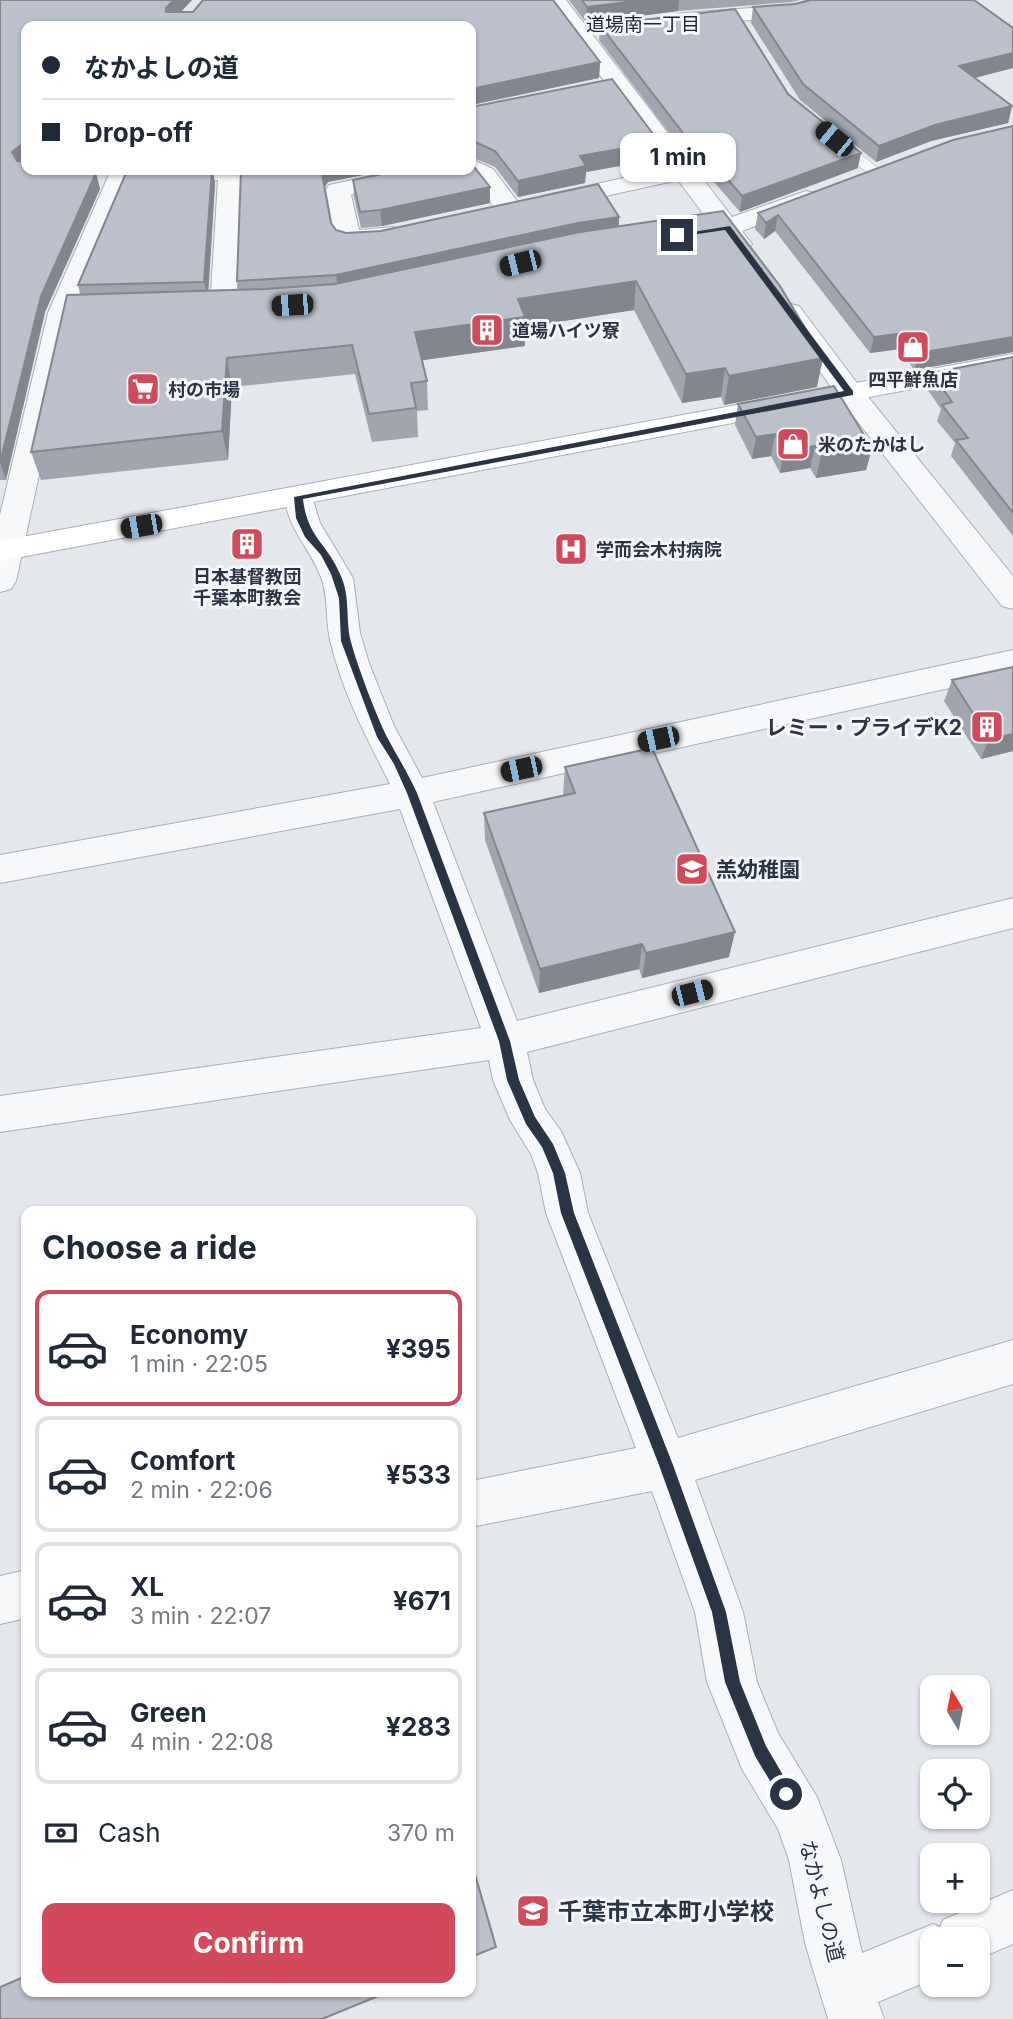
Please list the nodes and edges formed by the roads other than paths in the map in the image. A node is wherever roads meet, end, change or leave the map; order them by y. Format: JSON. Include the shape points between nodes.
{"nodes":[{"id":1,"x":555,"y":0,"type":"edge"},
{"id":2,"x":836,"y":0,"type":"edge"},
{"id":3,"x":666,"y":22,"type":"edge"},
{"id":4,"x":824,"y":130,"type":"edge"},
{"id":5,"x":901,"y":163,"type":"edge"},
{"id":6,"x":476,"y":168,"type":"edge"},
{"id":7,"x":686,"y":171,"type":"junction"},
{"id":8,"x":875,"y":172,"type":"junction"},
{"id":9,"x":137,"y":175,"type":"edge"},
{"id":10,"x":241,"y":175,"type":"edge"},
{"id":11,"x":408,"y":175,"type":"edge"},
{"id":12,"x":111,"y":176,"type":"edge"},
{"id":13,"x":511,"y":209,"type":"junction"},
{"id":14,"x":485,"y":215,"type":"edge"},
{"id":15,"x":727,"y":228,"type":"junction"},
{"id":16,"x":420,"y":229,"type":"edge"},
{"id":17,"x":659,"y":238,"type":"edge"},
{"id":18,"x":752,"y":261,"type":"edge"},
{"id":19,"x":776,"y":294,"type":"edge"},
{"id":20,"x":196,"y":309,"type":"edge"},
{"id":21,"x":1013,"y":362,"type":"edge"},
{"id":22,"x":850,"y":393,"type":"junction"},
{"id":23,"x":299,"y":497,"type":"junction"},
{"id":24,"x":4,"y":551,"type":"edge"},
{"id":25,"x":1001,"y":563,"type":"edge"},
{"id":26,"x":0,"y":582,"type":"edge"},
{"id":27,"x":1013,"y":598,"type":"edge"},
{"id":28,"x":1013,"y":662,"type":"edge"},
{"id":29,"x":412,"y":793,"type":"junction"},
{"id":30,"x":0,"y":869,"type":"edge"},
{"id":31,"x":1013,"y":913,"type":"edge"},
{"id":32,"x":505,"y":1041,"type":"junction"},
{"id":33,"x":0,"y":1114,"type":"edge"},
{"id":34,"x":1013,"y":1362,"type":"edge"},
{"id":35,"x":666,"y":1465,"type":"junction"},
{"id":36,"x":476,"y":1503,"type":"edge"},
{"id":37,"x":21,"y":1595,"type":"edge"},
{"id":38,"x":0,"y":1600,"type":"edge"},
{"id":39,"x":1013,"y":1917,"type":"edge"},
{"id":40,"x":990,"y":1927,"type":"edge"},
{"id":41,"x":920,"y":1959,"type":"edge"},
{"id":42,"x":851,"y":2004,"type":"edge"}],
"edges":[{"from":1,"to":7,"type":"street","via":[[592,32],[606,86]]},
{"from":2,"to":3,"type":"street","via":[[741,21]]},
{"from":4,"to":8,"type":"lane"},
{"from":5,"to":8,"type":"street"},
{"from":6,"to":13,"type":"street","via":[[485,173]]},
{"from":7,"to":13,"type":"street"},
{"from":7,"to":15,"type":"street"},
{"from":8,"to":15,"type":"street"},
{"from":9,"to":12,"type":"street"},
{"from":10,"to":20,"type":"street","via":[[235,308]]},
{"from":11,"to":16,"type":"street","via":[[338,190],[348,239],[374,239]]},
{"from":12,"to":24,"type":"street"},
{"from":13,"to":14,"type":"street"},
{"from":15,"to":17,"type":"street"},
{"from":15,"to":18,"type":"street"},
{"from":19,"to":22,"type":"street"},
{"from":21,"to":22,"type":"street"},
{"from":22,"to":23,"type":"street"},
{"from":22,"to":25,"type":"street"},
{"from":23,"to":24,"type":"street"},
{"from":23,"to":29,"type":"street","name":"なかよしの道","via":[[300,518],[336,574],[344,598],[346,641],[382,737]]},
{"from":24,"to":26,"type":"street"},
{"from":25,"to":27,"type":"street"},
{"from":28,"to":29,"type":"street"},
{"from":29,"to":30,"type":"street"},
{"from":29,"to":32,"type":"street","name":"なかよしの道"},
{"from":31,"to":32,"type":"street"},
{"from":32,"to":33,"type":"street"},
{"from":32,"to":35,"type":"street","name":"なかよしの道","via":[[513,1080],[559,1173],[567,1213]]},
{"from":34,"to":35,"type":"street"},
{"from":35,"to":36,"type":"street"},
{"from":35,"to":42,"type":"street","name":"なかよしの道","via":[[719,1612],[732,1682],[760,1751],[799,1815],[815,1860],[832,1944]]},
{"from":37,"to":38,"type":"street"},
{"from":39,"to":40,"type":"street"},
{"from":41,"to":42,"type":"street"}]}
